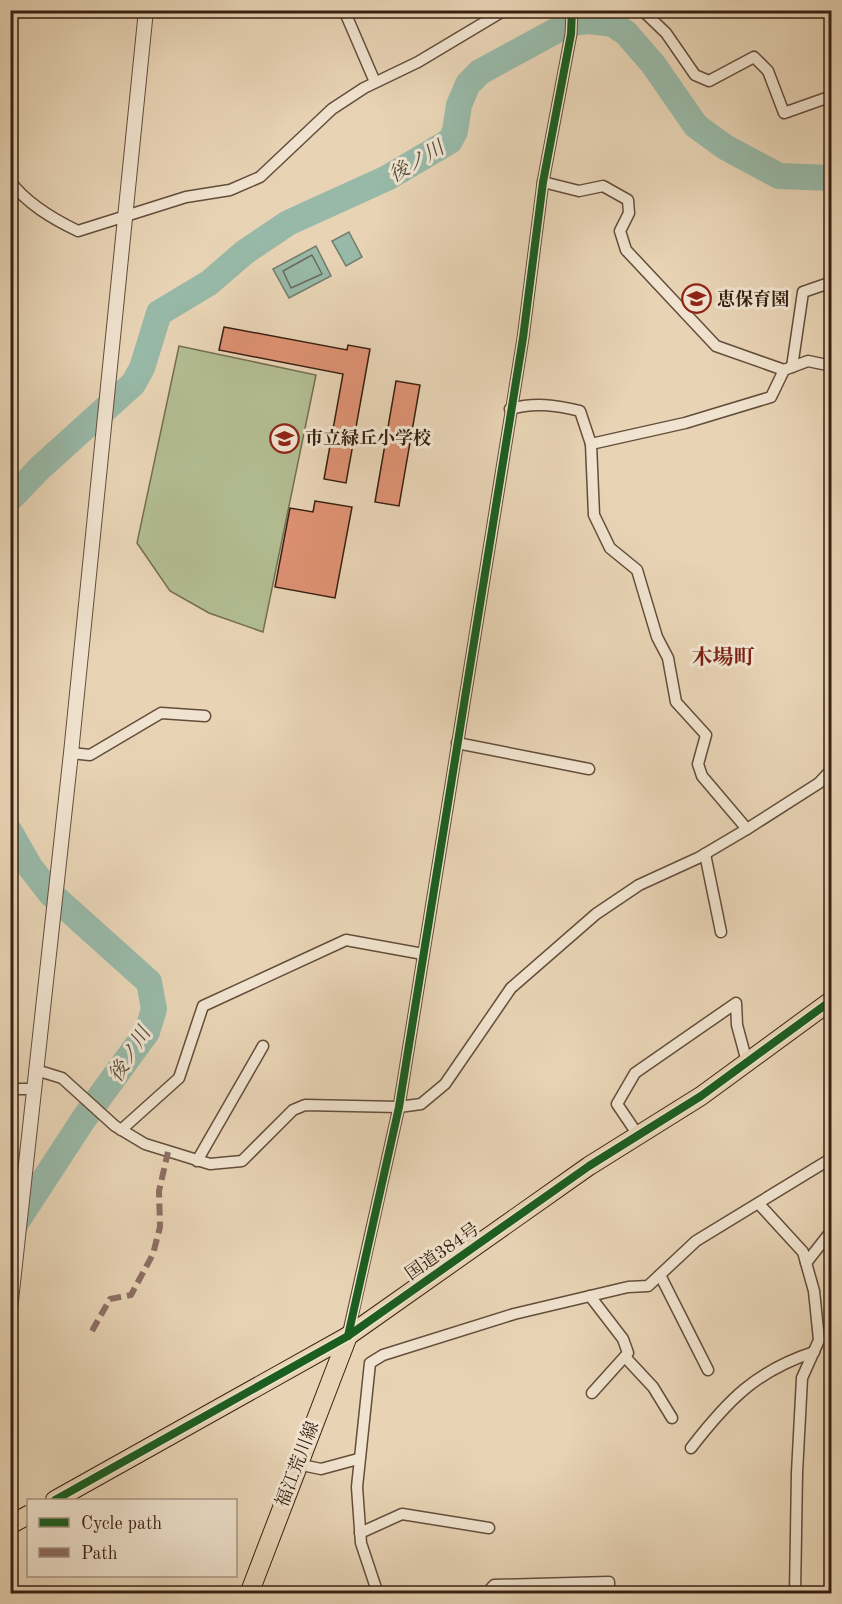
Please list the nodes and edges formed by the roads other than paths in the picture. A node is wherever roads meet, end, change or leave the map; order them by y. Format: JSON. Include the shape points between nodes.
{"nodes":[{"id":1,"x":146,"y":10,"type":"edge"},
{"id":2,"x":344,"y":10,"type":"edge"},
{"id":3,"x":505,"y":10,"type":"edge"},
{"id":4,"x":572,"y":10,"type":"edge"},
{"id":5,"x":642,"y":10,"type":"edge"},
{"id":6,"x":375,"y":82,"type":"junction"},
{"id":7,"x":831,"y":96,"type":"edge"},
{"id":8,"x":10,"y":181,"type":"edge"},
{"id":9,"x":543,"y":182,"type":"junction"},
{"id":10,"x":124,"y":218,"type":"junction"},
{"id":11,"x":831,"y":282,"type":"edge"},
{"id":12,"x":831,"y":366,"type":"edge"},
{"id":13,"x":788,"y":368,"type":"junction"},
{"id":14,"x":510,"y":409,"type":"junction"},
{"id":15,"x":591,"y":444,"type":"junction"},
{"id":16,"x":205,"y":716,"type":"dead end"},
{"id":17,"x":457,"y":743,"type":"junction"},
{"id":18,"x":70,"y":753,"type":"junction"},
{"id":19,"x":590,"y":769,"type":"dead end"},
{"id":20,"x":831,"y":769,"type":"edge"},
{"id":21,"x":747,"y":830,"type":"junction"},
{"id":22,"x":705,"y":854,"type":"junction"},
{"id":23,"x":721,"y":932,"type":"dead end"},
{"id":24,"x":423,"y":954,"type":"junction"},
{"id":25,"x":831,"y":1000,"type":"edge"},
{"id":26,"x":263,"y":1046,"type":"dead end"},
{"id":27,"x":747,"y":1062,"type":"junction"},
{"id":28,"x":36,"y":1070,"type":"junction"},
{"id":29,"x":10,"y":1089,"type":"edge"},
{"id":30,"x":33,"y":1089,"type":"junction"},
{"id":31,"x":399,"y":1107,"type":"junction"},
{"id":32,"x":121,"y":1130,"type":"junction"},
{"id":33,"x":638,"y":1135,"type":"junction"},
{"id":34,"x":831,"y":1158,"type":"edge"},
{"id":35,"x":196,"y":1161,"type":"junction"},
{"id":36,"x":759,"y":1204,"type":"junction"},
{"id":37,"x":831,"y":1230,"type":"edge"},
{"id":38,"x":806,"y":1263,"type":"junction"},
{"id":39,"x":660,"y":1275,"type":"junction"},
{"id":40,"x":590,"y":1296,"type":"junction"},
{"id":41,"x":10,"y":1310,"type":"edge"},
{"id":42,"x":348,"y":1336,"type":"junction"},
{"id":43,"x":814,"y":1352,"type":"junction"},
{"id":44,"x":625,"y":1357,"type":"junction"},
{"id":45,"x":708,"y":1370,"type":"dead end"},
{"id":46,"x":592,"y":1393,"type":"dead end"},
{"id":47,"x":672,"y":1418,"type":"dead end"},
{"id":48,"x":691,"y":1448,"type":"dead end"},
{"id":49,"x":358,"y":1459,"type":"junction"},
{"id":50,"x":297,"y":1464,"type":"junction"},
{"id":51,"x":57,"y":1499,"type":"edge"},
{"id":52,"x":27,"y":1515,"type":"edge"},
{"id":53,"x":11,"y":1523,"type":"edge"},
{"id":54,"x":489,"y":1527,"type":"dead end"},
{"id":55,"x":360,"y":1533,"type":"junction"},
{"id":56,"x":249,"y":1593,"type":"edge"},
{"id":57,"x":378,"y":1593,"type":"edge"},
{"id":58,"x":486,"y":1593,"type":"edge"},
{"id":59,"x":609,"y":1593,"type":"edge"},
{"id":60,"x":795,"y":1593,"type":"edge"}],
"edges":[{"from":1,"to":10,"type":"street"},
{"from":2,"to":6,"type":"street"},
{"from":3,"to":6,"type":"street","via":[[477,29]]},
{"from":4,"to":9,"type":"street","via":[[571,34]]},
{"from":5,"to":7,"type":"street","via":[[666,33],[695,75],[709,81],[754,57],[768,71],[784,113]]},
{"from":6,"to":10,"type":"street","via":[[332,109],[260,177],[230,190],[186,197]]},
{"from":8,"to":10,"type":"street","via":[[51,218],[78,231]]},
{"from":9,"to":13,"type":"street","via":[[579,191],[603,186],[628,200],[629,213],[620,231],[626,250],[716,346]]},
{"from":9,"to":14,"type":"street"},
{"from":10,"to":18,"type":"street"},
{"from":11,"to":13,"type":"street","via":[[803,292]]},
{"from":12,"to":13,"type":"street","via":[[808,361]]},
{"from":13,"to":15,"type":"street","via":[[771,397],[685,423]]},
{"from":14,"to":15,"type":"street","via":[[553,405],[580,411]]},
{"from":14,"to":17,"type":"street"},
{"from":15,"to":21,"type":"street","via":[[594,515],[609,548],[638,570],[657,637],[668,658],[676,702],[706,735],[698,764],[702,776]]},
{"from":16,"to":18,"type":"street","via":[[160,713],[90,755]]},
{"from":17,"to":19,"type":"street"},
{"from":17,"to":24,"type":"street"},
{"from":18,"to":28,"type":"street"},
{"from":20,"to":21,"type":"street","via":[[819,783]]},
{"from":21,"to":22,"type":"street"},
{"from":22,"to":23,"type":"street"},
{"from":22,"to":31,"type":"street","via":[[639,885],[596,914],[511,988],[445,1084],[421,1104]]},
{"from":24,"to":31,"type":"street"},
{"from":24,"to":32,"type":"street","via":[[346,939],[203,1006],[179,1078]]},
{"from":25,"to":27,"type":"main road","name":"国道384号"},
{"from":26,"to":35,"type":"street"},
{"from":27,"to":33,"type":"main road","name":"国道384号"},
{"from":27,"to":33,"type":"street","via":[[736,1025],[736,1003],[635,1073],[617,1104]]},
{"from":28,"to":30,"type":"street"},
{"from":28,"to":32,"type":"street","via":[[62,1078]]},
{"from":29,"to":30,"type":"street"},
{"from":30,"to":41,"type":"street"},
{"from":31,"to":35,"type":"street","via":[[304,1105],[293,1110],[242,1161]]},
{"from":31,"to":42,"type":"street"},
{"from":32,"to":35,"type":"street","via":[[145,1144]]},
{"from":33,"to":42,"type":"main road","name":"国道384号"},
{"from":34,"to":36,"type":"street"},
{"from":36,"to":38,"type":"street","via":[[803,1252]]},
{"from":36,"to":39,"type":"street","via":[[696,1241]]},
{"from":37,"to":38,"type":"street"},
{"from":38,"to":43,"type":"street","via":[[814,1291],[819,1340]]},
{"from":39,"to":40,"type":"street","via":[[648,1286]]},
{"from":39,"to":45,"type":"street"},
{"from":40,"to":44,"type":"street","via":[[623,1339],[628,1353]]},
{"from":40,"to":49,"type":"street","via":[[503,1318],[383,1355],[370,1363]]},
{"from":42,"to":50,"type":"main road","name":"福江荒川線"},
{"from":42,"to":51,"type":"main road","name":"国道384号"},
{"from":43,"to":48,"type":"street","via":[[782,1362],[747,1387],[716,1415]]},
{"from":43,"to":60,"type":"street","via":[[802,1378]]},
{"from":44,"to":46,"type":"street"},
{"from":44,"to":47,"type":"street","via":[[653,1388]]},
{"from":49,"to":50,"type":"street","via":[[321,1469]]},
{"from":49,"to":55,"type":"street"},
{"from":50,"to":56,"type":"main road","name":"福江荒川線"},
{"from":52,"to":53,"type":"main road"},
{"from":54,"to":55,"type":"street","via":[[402,1514]]},
{"from":55,"to":57,"type":"street"},
{"from":58,"to":59,"type":"street","via":[[494,1585],[609,1582]]}]}
